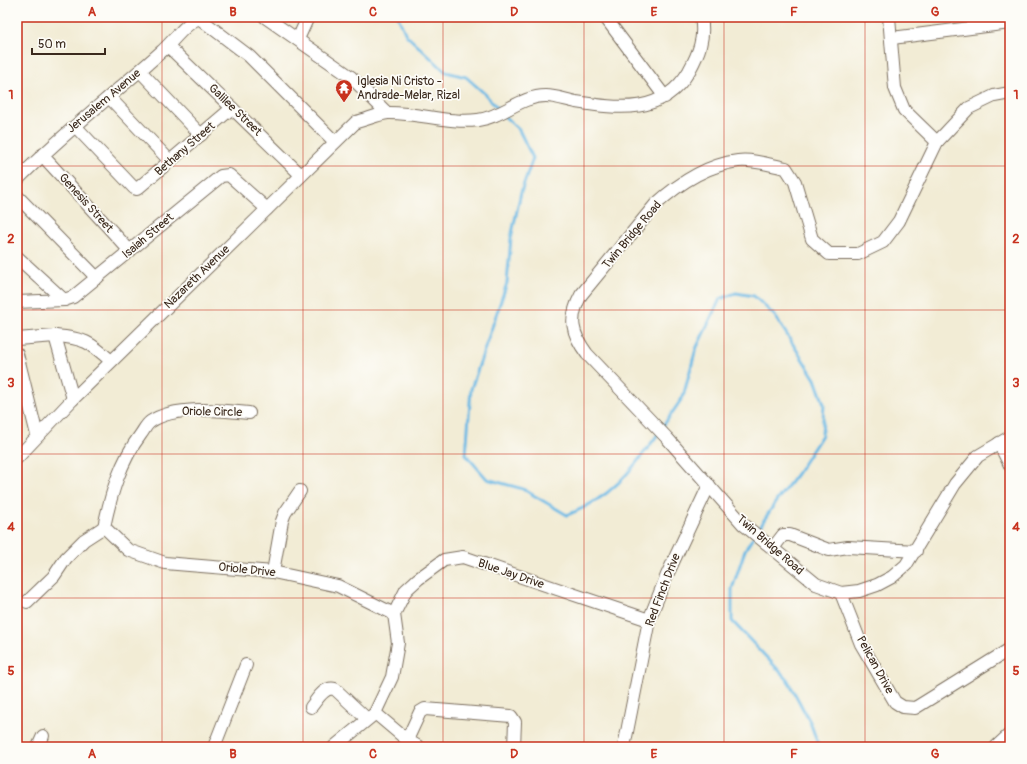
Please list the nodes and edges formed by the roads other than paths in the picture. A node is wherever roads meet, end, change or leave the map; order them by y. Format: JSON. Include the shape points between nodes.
{"nodes":[{"id":1,"x":265,"y":17,"type":"edge"},
{"id":2,"x":308,"y":17,"type":"edge"},
{"id":3,"x":605,"y":17,"type":"edge"},
{"id":4,"x":701,"y":17,"type":"edge"},
{"id":5,"x":889,"y":17,"type":"edge"},
{"id":6,"x":1010,"y":23,"type":"edge"},
{"id":7,"x":892,"y":38,"type":"junction"},
{"id":8,"x":298,"y":39,"type":"junction"},
{"id":9,"x":168,"y":46,"type":"junction"},
{"id":10,"x":140,"y":71,"type":"junction"},
{"id":11,"x":1010,"y":93,"type":"edge"},
{"id":12,"x":109,"y":97,"type":"junction"},
{"id":13,"x":665,"y":97,"type":"junction"},
{"id":14,"x":232,"y":108,"type":"junction"},
{"id":15,"x":387,"y":113,"type":"junction"},
{"id":16,"x":75,"y":126,"type":"junction"},
{"id":17,"x":201,"y":135,"type":"junction"},
{"id":18,"x":335,"y":142,"type":"junction"},
{"id":19,"x":937,"y":142,"type":"junction"},
{"id":20,"x":42,"y":155,"type":"junction"},
{"id":21,"x":170,"y":161,"type":"junction"},
{"id":22,"x":301,"y":175,"type":"junction"},
{"id":23,"x":17,"y":180,"type":"edge"},
{"id":24,"x":17,"y":196,"type":"edge"},
{"id":25,"x":267,"y":209,"type":"junction"},
{"id":26,"x":130,"y":251,"type":"junction"},
{"id":27,"x":17,"y":257,"type":"edge"},
{"id":28,"x":97,"y":278,"type":"junction"},
{"id":29,"x":64,"y":300,"type":"junction"},
{"id":30,"x":17,"y":302,"type":"edge"},
{"id":31,"x":55,"y":336,"type":"junction"},
{"id":32,"x":17,"y":339,"type":"edge"},
{"id":33,"x":17,"y":354,"type":"edge"},
{"id":34,"x":111,"y":361,"type":"junction"},
{"id":35,"x":73,"y":399,"type":"junction"},
{"id":36,"x":248,"y":413,"type":"dead end"},
{"id":37,"x":37,"y":435,"type":"junction"},
{"id":38,"x":1010,"y":437,"type":"edge"},
{"id":39,"x":999,"y":443,"type":"junction"},
{"id":40,"x":17,"y":458,"type":"edge"},
{"id":41,"x":1010,"y":465,"type":"edge"},
{"id":42,"x":709,"y":485,"type":"junction"},
{"id":43,"x":300,"y":491,"type":"dead end"},
{"id":44,"x":104,"y":527,"type":"junction"},
{"id":45,"x":771,"y":547,"type":"junction"},
{"id":46,"x":916,"y":551,"type":"junction"},
{"id":47,"x":273,"y":572,"type":"junction"},
{"id":48,"x":841,"y":593,"type":"junction"},
{"id":49,"x":27,"y":602,"type":"dead end"},
{"id":50,"x":394,"y":614,"type":"junction"},
{"id":51,"x":649,"y":620,"type":"junction"},
{"id":52,"x":1010,"y":649,"type":"edge"},
{"id":53,"x":246,"y":664,"type":"dead end"},
{"id":54,"x":311,"y":708,"type":"dead end"},
{"id":55,"x":371,"y":716,"type":"junction"},
{"id":56,"x":1010,"y":734,"type":"edge"},
{"id":57,"x":407,"y":740,"type":"junction"},
{"id":58,"x":214,"y":747,"type":"edge"},
{"id":59,"x":334,"y":747,"type":"edge"},
{"id":60,"x":418,"y":747,"type":"edge"},
{"id":61,"x":514,"y":747,"type":"edge"},
{"id":62,"x":624,"y":747,"type":"edge"},
{"id":63,"x":996,"y":747,"type":"edge"}],
"edges":[{"from":1,"to":8,"type":"street"},
{"from":2,"to":8,"type":"street"},
{"from":3,"to":13,"type":"street"},
{"from":4,"to":13,"type":"street","via":[[703,30],[699,54],[683,80]]},
{"from":5,"to":7,"type":"street"},
{"from":6,"to":7,"type":"street"},
{"from":7,"to":19,"type":"street","via":[[895,88],[904,110]]},
{"from":8,"to":15,"type":"street","via":[[351,77]]},
{"from":9,"to":10,"type":"street","name":"Jerusalem Avenue"},
{"from":9,"to":14,"type":"street","name":"Galilee Street"},
{"from":9,"to":18,"type":"street","name":"Jerusalem Avenue","via":[[194,20],[204,20],[249,56]]},
{"from":10,"to":12,"type":"street","name":"Jerusalem Avenue"},
{"from":10,"to":17,"type":"street"},
{"from":11,"to":19,"type":"street","name":"Twin Bridge Road","via":[[994,96],[969,108]]},
{"from":12,"to":16,"type":"street","name":"Jerusalem Avenue"},
{"from":12,"to":21,"type":"street"},
{"from":13,"to":15,"type":"street","via":[[638,107],[607,107],[546,96],[526,99],[495,116],[462,121]]},
{"from":14,"to":17,"type":"street","name":"Bethany Street"},
{"from":14,"to":22,"type":"street","name":"Galilee Street"},
{"from":15,"to":18,"type":"street","name":"Nazareth Avenue","via":[[356,122]]},
{"from":16,"to":20,"type":"street","name":"Jerusalem Avenue"},
{"from":16,"to":21,"type":"street","name":"Bethany Street","via":[[134,188],[137,189]]},
{"from":17,"to":21,"type":"street","name":"Bethany Street"},
{"from":18,"to":22,"type":"street","name":"Nazareth Avenue"},
{"from":19,"to":42,"type":"street","name":"Twin Bridge Road","via":[[899,221],[883,242],[858,254],[829,254],[812,239],[795,182],[786,168],[739,160],[706,169],[669,193],[656,205],[581,295],[573,316],[577,341]]},
{"from":20,"to":23,"type":"street","name":"Jerusalem Avenue"},
{"from":20,"to":26,"type":"street","name":"Genesis Street"},
{"from":22,"to":25,"type":"street","name":"Nazareth Avenue"},
{"from":24,"to":28,"type":"street"},
{"from":25,"to":26,"type":"street","name":"Isaiah Street","via":[[225,174]]},
{"from":25,"to":34,"type":"street","name":"Nazareth Avenue"},
{"from":26,"to":28,"type":"street","name":"Isaiah Street"},
{"from":27,"to":29,"type":"street"},
{"from":28,"to":29,"type":"street","name":"Isaiah Street","via":[[73,297]]},
{"from":29,"to":30,"type":"street","name":"Isaiah Street"},
{"from":31,"to":32,"type":"street"},
{"from":31,"to":34,"type":"street","via":[[78,338],[97,348]]},
{"from":31,"to":35,"type":"street"},
{"from":33,"to":37,"type":"street"},
{"from":34,"to":35,"type":"street","name":"Nazareth Avenue"},
{"from":35,"to":37,"type":"street","name":"Nazareth Avenue"},
{"from":36,"to":44,"type":"street","name":"Oriole Circle","via":[[227,410],[171,412],[150,422],[131,447],[118,475]]},
{"from":37,"to":40,"type":"street","name":"Nazareth Avenue"},
{"from":38,"to":39,"type":"street"},
{"from":39,"to":41,"type":"street"},
{"from":39,"to":46,"type":"street","via":[[978,456],[955,484]]},
{"from":42,"to":45,"type":"street","name":"Twin Bridge Road","via":[[743,524]]},
{"from":42,"to":51,"type":"street","name":"Red Finch Drive"},
{"from":43,"to":47,"type":"street","via":[[282,521]]},
{"from":44,"to":47,"type":"street","name":"Oriole Drive","via":[[128,550],[165,563]]},
{"from":44,"to":49,"type":"street","via":[[80,544],[66,558],[54,576]]},
{"from":45,"to":46,"type":"street","via":[[783,535],[790,535],[830,550],[848,547]]},
{"from":45,"to":48,"type":"street","name":"Twin Bridge Road","via":[[816,584]]},
{"from":46,"to":48,"type":"street","via":[[906,565],[892,577],[859,591]]},
{"from":47,"to":50,"type":"street","name":"Oriole Drive","via":[[338,586]]},
{"from":48,"to":52,"type":"street","name":"Pelican Drive","via":[[861,644],[895,702],[903,707],[914,708]]},
{"from":50,"to":51,"type":"street","name":"Blue Jay Drive","via":[[406,590],[418,579],[444,560],[463,557]]},
{"from":50,"to":55,"type":"street","via":[[398,643],[392,677]]},
{"from":51,"to":62,"type":"street","name":"Red Finch Drive"},
{"from":53,"to":58,"type":"street"},
{"from":54,"to":55,"type":"street","via":[[330,688]]},
{"from":55,"to":57,"type":"street"},
{"from":55,"to":59,"type":"street"},
{"from":56,"to":63,"type":"street"},
{"from":57,"to":60,"type":"street"},
{"from":57,"to":61,"type":"street","via":[[420,712],[425,709],[511,716],[515,722]]}]}
